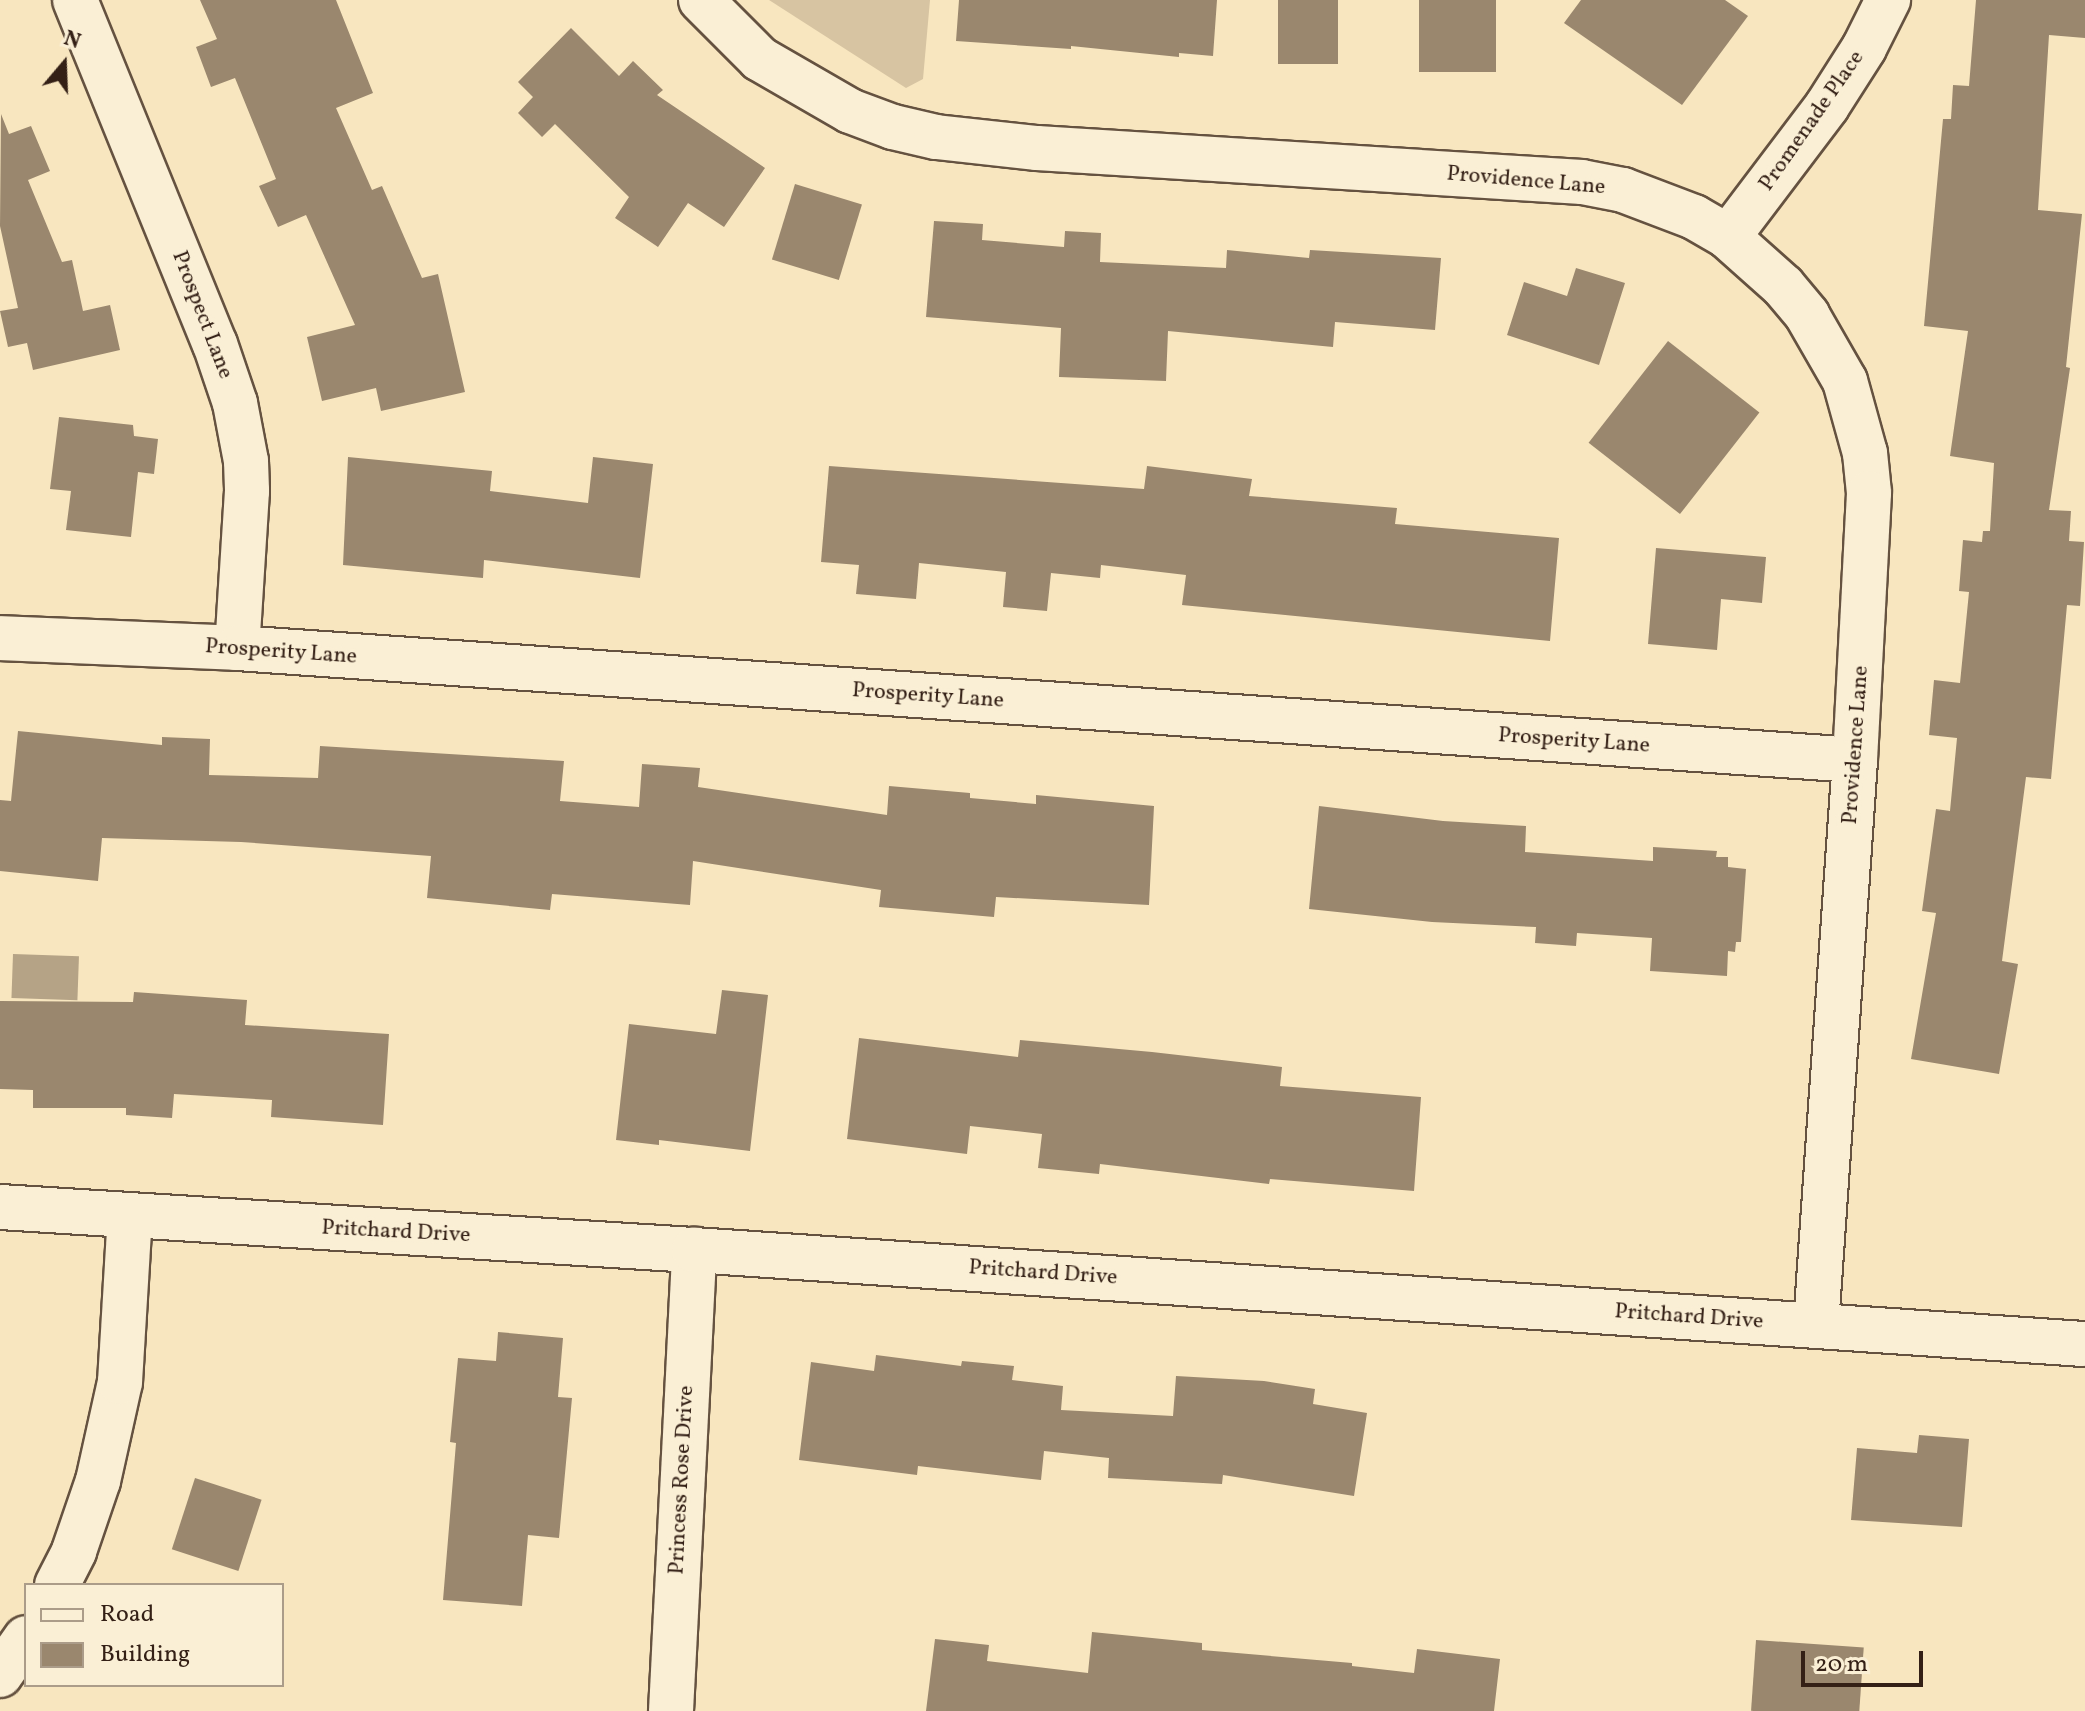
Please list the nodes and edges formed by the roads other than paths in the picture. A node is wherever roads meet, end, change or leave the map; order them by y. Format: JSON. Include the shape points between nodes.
{"nodes":[{"id":1,"x":75,"y":0,"type":"edge"},
{"id":2,"x":701,"y":0,"type":"edge"},
{"id":3,"x":1888,"y":0,"type":"edge"},
{"id":4,"x":1728,"y":237,"type":"junction"},
{"id":5,"x":0,"y":638,"type":"edge"},
{"id":6,"x":237,"y":648,"type":"junction"},
{"id":7,"x":1855,"y":760,"type":"junction"},
{"id":8,"x":0,"y":1207,"type":"edge"},
{"id":9,"x":130,"y":1216,"type":"junction"},
{"id":10,"x":694,"y":1250,"type":"junction"},
{"id":11,"x":1816,"y":1325,"type":"junction"},
{"id":12,"x":2085,"y":1344,"type":"edge"},
{"id":13,"x":58,"y":1583,"type":"edge"},
{"id":14,"x":24,"y":1641,"type":"edge"},
{"id":15,"x":0,"y":1675,"type":"edge"},
{"id":16,"x":671,"y":1711,"type":"edge"}],
"edges":[{"from":1,"to":6,"type":"street","name":"Prospect Lane","via":[[235,403],[247,491]]},
{"from":2,"to":4,"type":"street","name":"Providence Lane","via":[[760,59],[805,88],[850,111],[936,137],[1582,182],[1659,202]]},
{"from":3,"to":4,"type":"street","name":"Promenade Place","via":[[1835,95]]},
{"from":4,"to":7,"type":"street","name":"Providence Lane","via":[[1807,315],[1845,381],[1856,415],[1869,493]]},
{"from":5,"to":6,"type":"street","name":"Prosperity Lane"},
{"from":6,"to":7,"type":"street","name":"Prosperity Lane"},
{"from":7,"to":11,"type":"street","name":"Providence Lane"},
{"from":8,"to":9,"type":"street","name":"Pritchard Drive"},
{"from":9,"to":10,"type":"street","name":"Pritchard Drive"},
{"from":9,"to":13,"type":"street","via":[[117,1398],[98,1481]]},
{"from":10,"to":11,"type":"street","name":"Pritchard Drive"},
{"from":10,"to":16,"type":"street","name":"Princess Rose Drive"},
{"from":11,"to":12,"type":"street","name":"Pritchard Drive"},
{"from":14,"to":15,"type":"street"}]}
